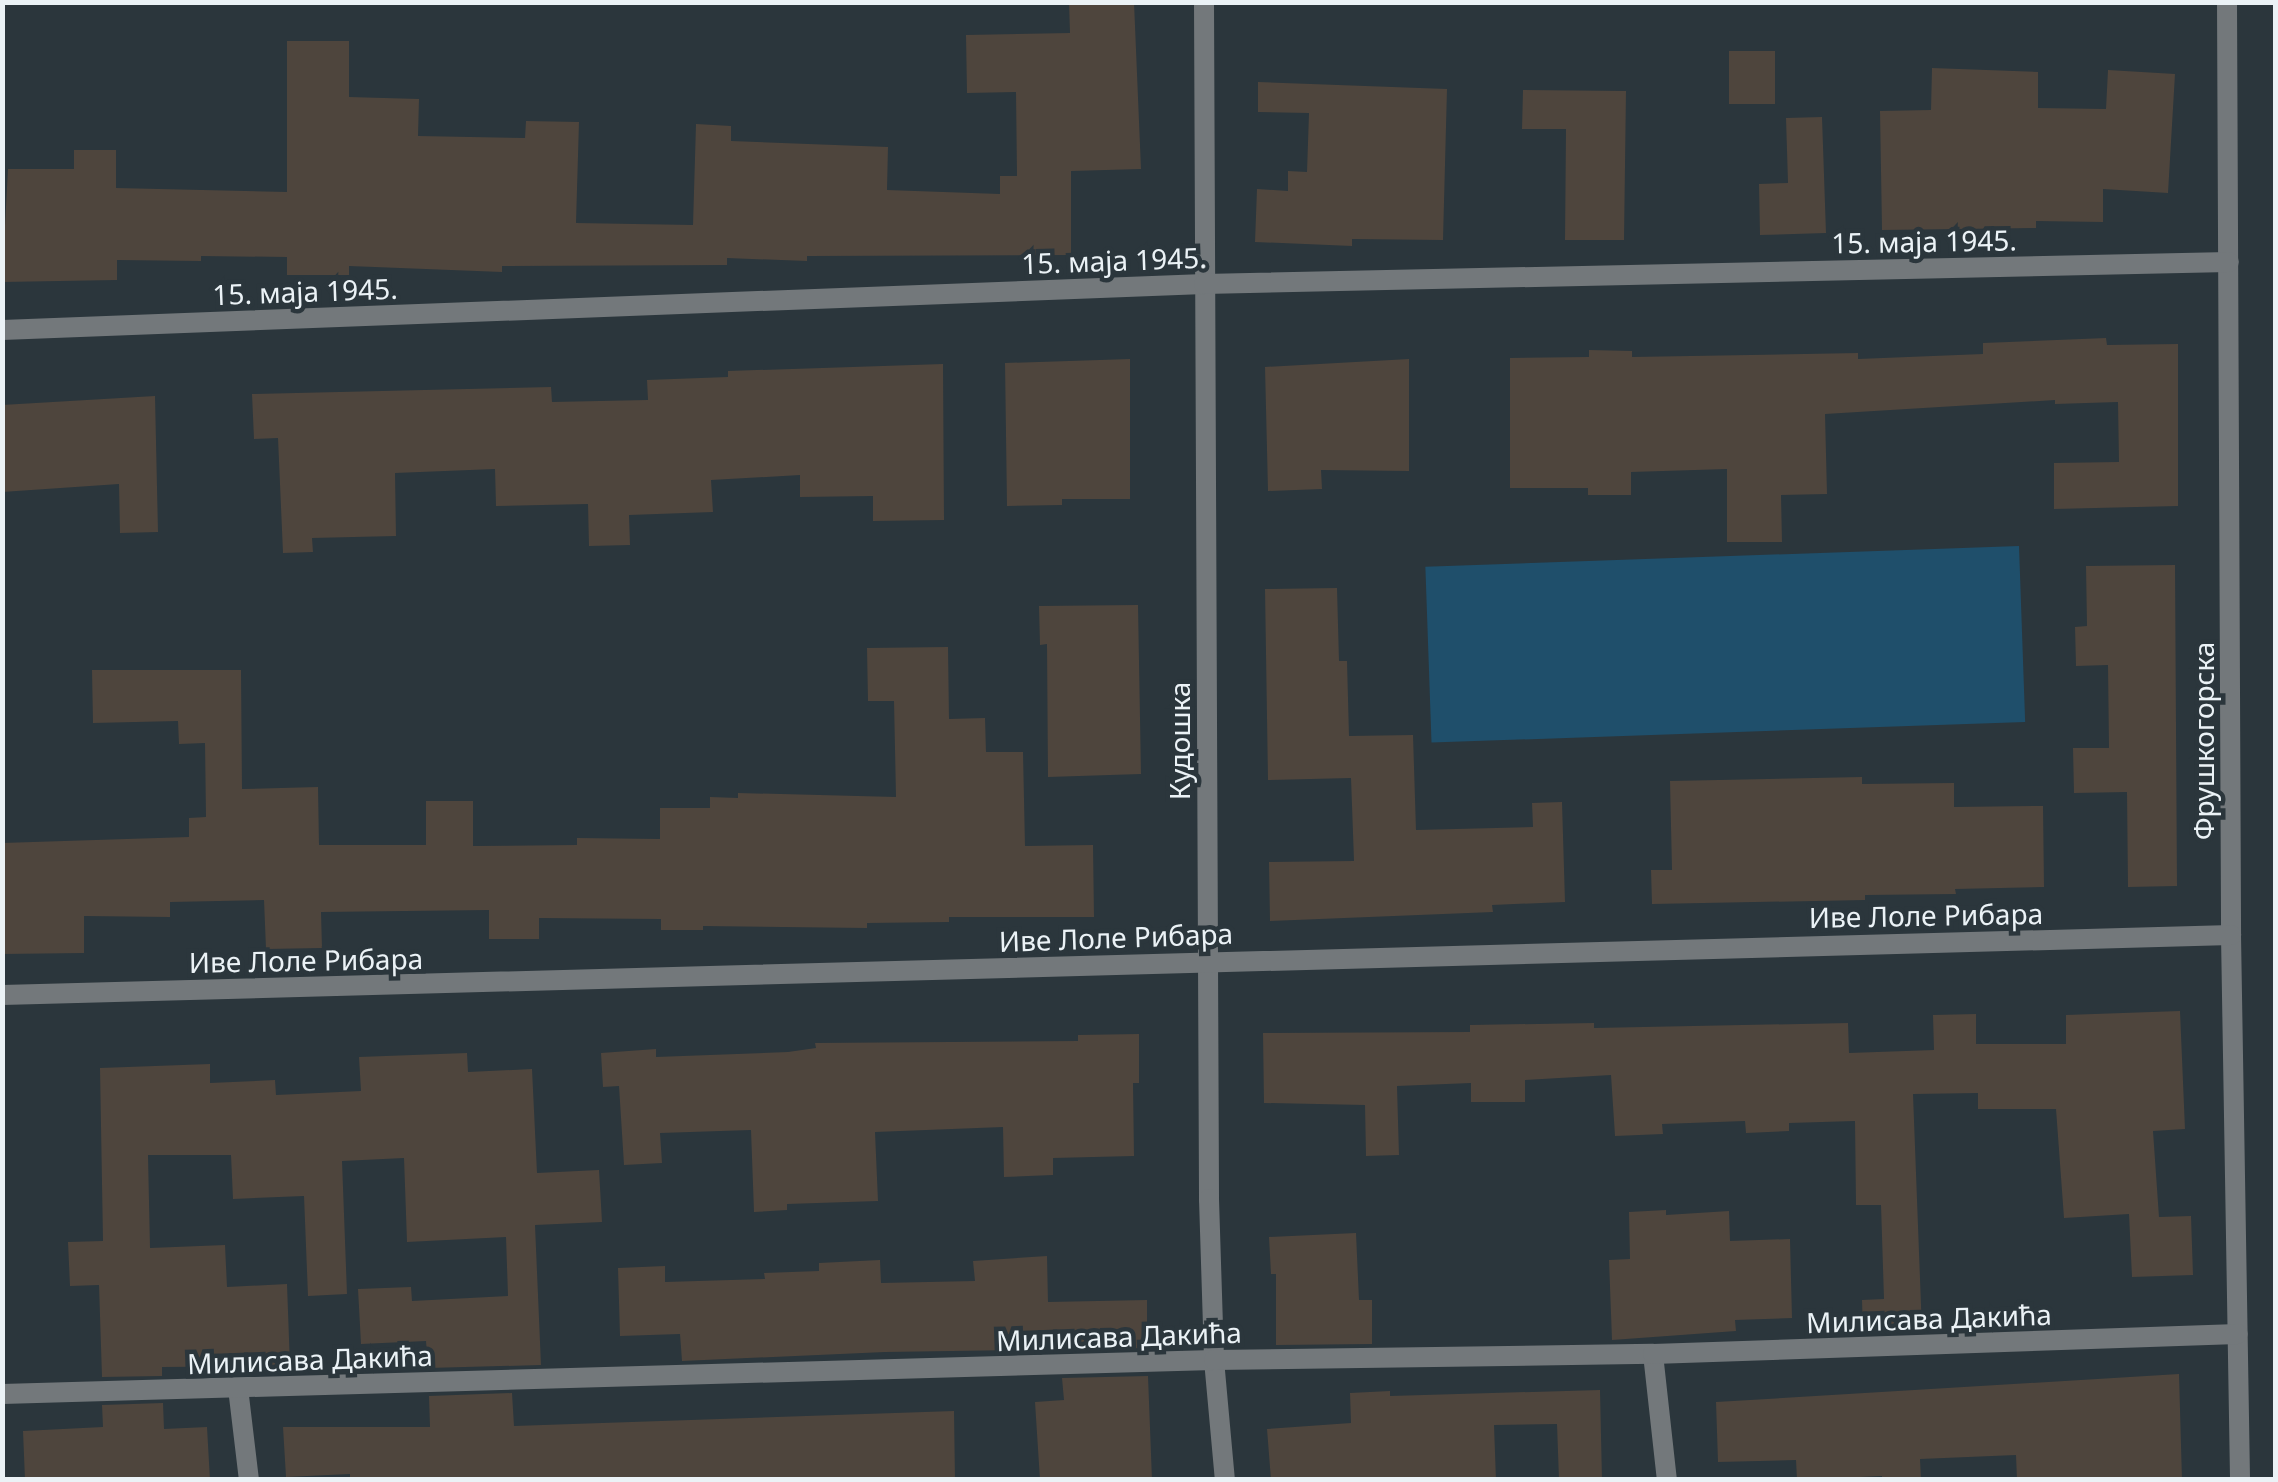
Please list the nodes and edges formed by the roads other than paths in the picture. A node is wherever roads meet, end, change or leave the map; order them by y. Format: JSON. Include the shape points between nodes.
{"nodes":[{"id":1,"x":1204,"y":2,"type":"edge"},
{"id":2,"x":2226,"y":2,"type":"edge"},
{"id":3,"x":2228,"y":262,"type":"junction"},
{"id":4,"x":1204,"y":284,"type":"junction"},
{"id":5,"x":2,"y":330,"type":"edge"},
{"id":6,"x":2230,"y":935,"type":"junction"},
{"id":7,"x":1210,"y":960,"type":"junction"},
{"id":8,"x":2,"y":996,"type":"edge"},
{"id":9,"x":2238,"y":1334,"type":"junction"},
{"id":10,"x":1653,"y":1354,"type":"junction"},
{"id":11,"x":1214,"y":1360,"type":"junction"},
{"id":12,"x":238,"y":1388,"type":"junction"},
{"id":13,"x":2,"y":1394,"type":"edge"},
{"id":14,"x":248,"y":1480,"type":"edge"},
{"id":15,"x":1225,"y":1480,"type":"edge"},
{"id":16,"x":1667,"y":1480,"type":"edge"},
{"id":17,"x":2240,"y":1480,"type":"edge"}],
"edges":[{"from":1,"to":4,"type":"street","name":"Кудошка"},
{"from":2,"to":3,"type":"street","name":"Фрушкогорска"},
{"from":3,"to":4,"type":"street","name":"15. маја 1945."},
{"from":3,"to":6,"type":"street","name":"Фрушкогорска"},
{"from":4,"to":5,"type":"street","name":"15. маја 1945."},
{"from":4,"to":7,"type":"street","name":"Кудошка"},
{"from":6,"to":7,"type":"street","name":"Иве Лоле Рибара"},
{"from":6,"to":9,"type":"street","name":"Фрушкогорска"},
{"from":7,"to":8,"type":"street","name":"Иве Лоле Рибара"},
{"from":7,"to":11,"type":"street","name":"Кудошка"},
{"from":9,"to":10,"type":"street","name":"Милисава Дакића"},
{"from":9,"to":17,"type":"street","name":"Фрушкогорска"},
{"from":10,"to":11,"type":"street","name":"Милисава Дакића"},
{"from":10,"to":16,"type":"street"},
{"from":11,"to":12,"type":"street","name":"Милисава Дакића"},
{"from":11,"to":15,"type":"street","name":"Кудошка"},
{"from":12,"to":13,"type":"street","name":"Милисава Дакића"},
{"from":12,"to":14,"type":"street"}]}
